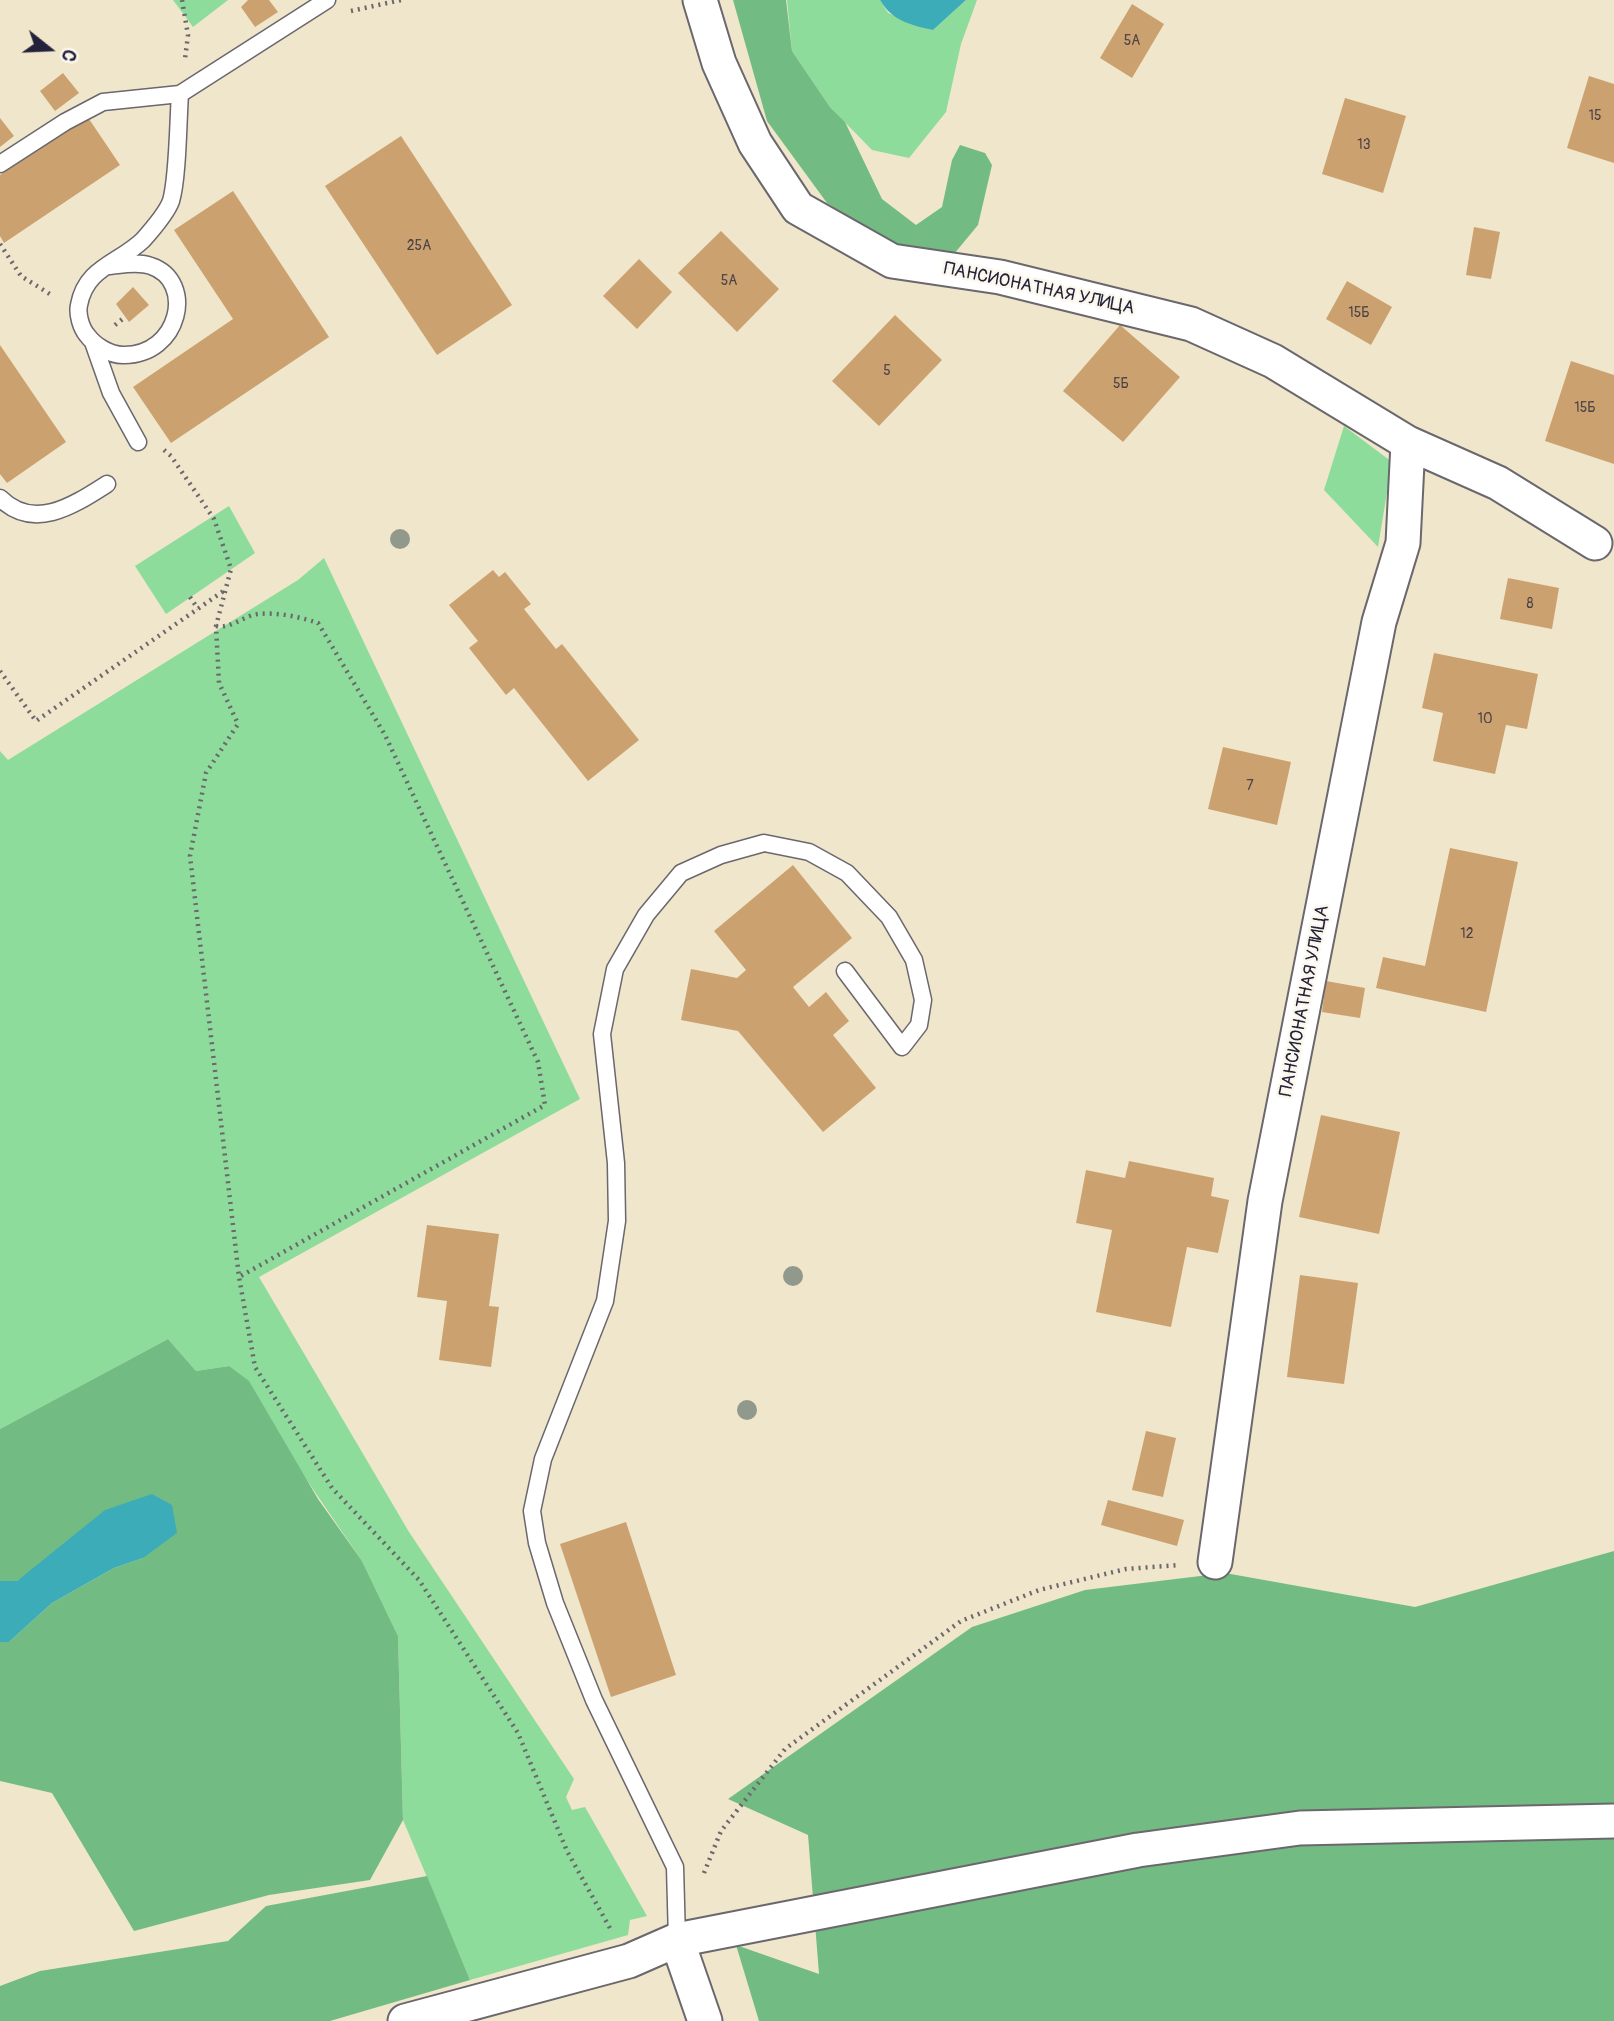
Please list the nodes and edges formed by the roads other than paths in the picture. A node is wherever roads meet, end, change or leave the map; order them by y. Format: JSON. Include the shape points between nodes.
{"nodes":[{"id":1,"x":327,"y":0,"type":"edge"},
{"id":2,"x":700,"y":0,"type":"edge"},
{"id":3,"x":180,"y":94,"type":"junction"},
{"id":4,"x":0,"y":164,"type":"edge"},
{"id":5,"x":108,"y":266,"type":"junction"},
{"id":6,"x":93,"y":341,"type":"junction"},
{"id":7,"x":138,"y":442,"type":"road end"},
{"id":8,"x":1408,"y":443,"type":"junction"},
{"id":9,"x":107,"y":484,"type":"dead end"},
{"id":10,"x":0,"y":498,"type":"edge"},
{"id":11,"x":1595,"y":542,"type":"dead end"},
{"id":12,"x":845,"y":971,"type":"dead end"},
{"id":13,"x":1215,"y":1562,"type":"road end"},
{"id":14,"x":1614,"y":1821,"type":"edge"},
{"id":15,"x":677,"y":1940,"type":"junction"},
{"id":16,"x":405,"y":2021,"type":"edge"},
{"id":17,"x":705,"y":2021,"type":"edge"}],
"edges":[{"from":1,"to":3,"type":"lane"},
{"from":2,"to":8,"type":"street","name":"ПАНСИОНАТНАЯ УЛИЦА","via":[[719,63],[755,143],[798,208],[892,261],[1000,277],[1191,324],[1273,361]]},
{"from":3,"to":4,"type":"lane","via":[[103,102]]},
{"from":3,"to":5,"type":"lane","via":[[170,202],[142,240]]},
{"from":5,"to":6,"type":"lane","via":[[83,287],[78,312]]},
{"from":5,"to":6,"type":"lane","via":[[150,265],[164,273],[173,286],[177,307],[172,330],[158,346],[140,354],[120,356]]},
{"from":6,"to":7,"type":"lane","via":[[111,393]]},
{"from":8,"to":11,"type":"street","name":"ПАНСИОНАТНАЯ УЛИЦА","via":[[1498,483]]},
{"from":8,"to":13,"type":"street","name":"ПАНСИОНАТНАЯ УЛИЦА","via":[[1403,543],[1379,622],[1265,1201]]},
{"from":9,"to":10,"type":"lane","via":[[53,514],[23,512]]},
{"from":12,"to":15,"type":"lane","via":[[902,1047],[919,1026],[923,1000],[914,960],[889,917],[847,873],[809,852],[764,843],[681,873],[646,915],[615,969],[602,1034],[616,1163],[615,1234],[605,1301],[543,1459],[532,1511],[537,1543],[574,1652],[675,1867]]},
{"from":14,"to":15,"type":"street","via":[[1300,1828],[1138,1850]]},
{"from":15,"to":16,"type":"street","via":[[629,1961]]},
{"from":15,"to":17,"type":"street"}]}
